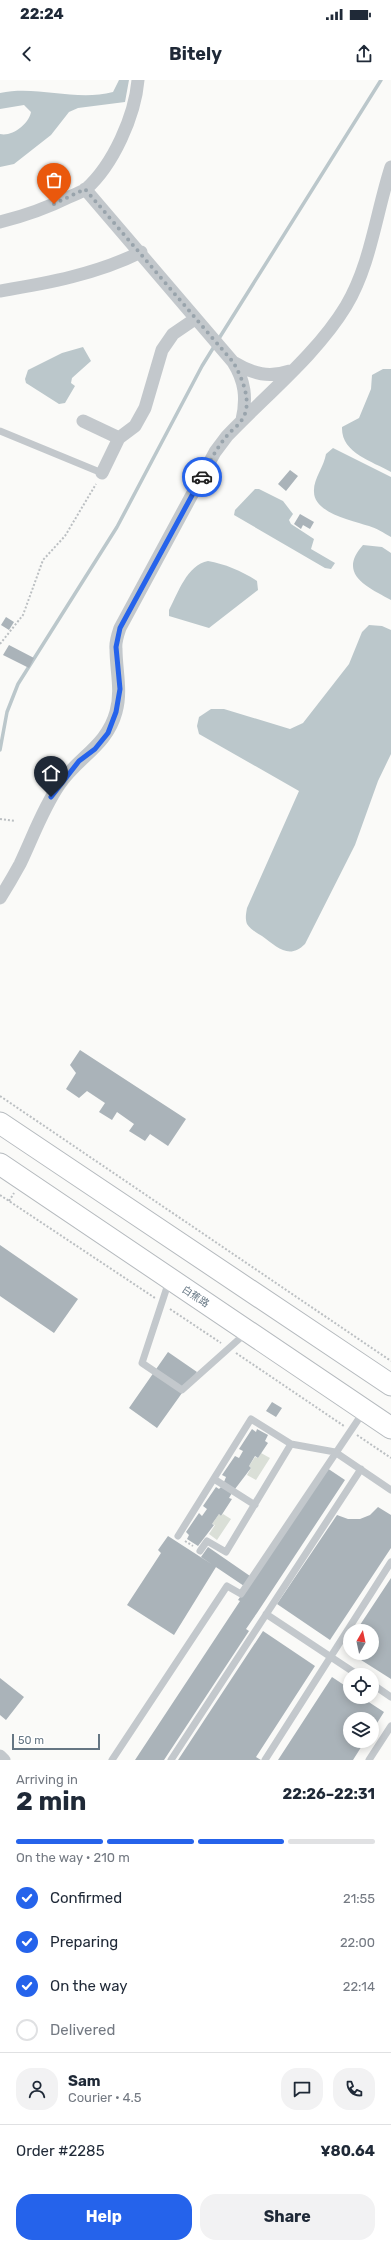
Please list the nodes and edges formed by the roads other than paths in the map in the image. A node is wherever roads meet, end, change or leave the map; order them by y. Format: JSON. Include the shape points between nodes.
{"nodes":[{"id":1,"x":138,"y":80,"type":"edge"},
{"id":2,"x":391,"y":167,"type":"edge"},
{"id":3,"x":85,"y":189,"type":"junction"},
{"id":4,"x":0,"y":222,"type":"edge"},
{"id":5,"x":141,"y":252,"type":"junction"},
{"id":6,"x":0,"y":291,"type":"edge"},
{"id":7,"x":195,"y":319,"type":"junction"},
{"id":8,"x":233,"y":362,"type":"junction"},
{"id":9,"x":291,"y":371,"type":"junction"},
{"id":10,"x":242,"y":420,"type":"junction"},
{"id":11,"x":84,"y":421,"type":"dead end"},
{"id":12,"x":0,"y":431,"type":"edge"},
{"id":13,"x":119,"y":438,"type":"junction"},
{"id":14,"x":102,"y":473,"type":"joint"},
{"id":15,"x":0,"y":898,"type":"edge"},
{"id":16,"x":0,"y":1123,"type":"edge"},
{"id":17,"x":0,"y":1164,"type":"edge"},
{"id":18,"x":169,"y":1278,"type":"junction"},
{"id":19,"x":247,"y":1331,"type":"junction"},
{"id":20,"x":391,"y":1385,"type":"edge"},
{"id":21,"x":364,"y":1410,"type":"junction"},
{"id":22,"x":391,"y":1428,"type":"edge"},
{"id":23,"x":290,"y":1444,"type":"junction"},
{"id":24,"x":335,"y":1452,"type":"junction"},
{"id":25,"x":360,"y":1469,"type":"junction"},
{"id":26,"x":214,"y":1479,"type":"junction"},
{"id":27,"x":391,"y":1490,"type":"edge"},
{"id":28,"x":254,"y":1505,"type":"junction"},
{"id":29,"x":178,"y":1536,"type":"road end"},
{"id":30,"x":200,"y":1551,"type":"road end"},
{"id":31,"x":391,"y":1562,"type":"edge"},
{"id":32,"x":266,"y":1614,"type":"junction"},
{"id":33,"x":331,"y":1657,"type":"junction"},
{"id":34,"x":348,"y":1668,"type":"edge"},
{"id":35,"x":379,"y":1689,"type":"edge"},
{"id":36,"x":391,"y":1697,"type":"edge"},
{"id":37,"x":391,"y":1726,"type":"edge"},
{"id":38,"x":0,"y":1756,"type":"edge"},
{"id":39,"x":4,"y":1760,"type":"edge"},
{"id":40,"x":112,"y":1760,"type":"edge"},
{"id":41,"x":170,"y":1760,"type":"edge"},
{"id":42,"x":265,"y":1760,"type":"edge"},
{"id":43,"x":369,"y":1760,"type":"edge"}],
"edges":[{"from":1,"to":3,"type":"street","via":[[132,112],[121,140],[105,166]]},
{"from":2,"to":9,"type":"street","via":[[368,252],[346,305],[318,344]]},
{"from":3,"to":4,"type":"street","via":[[24,216]]},
{"from":3,"to":5,"type":"street"},
{"from":5,"to":6,"type":"street","via":[[65,279]]},
{"from":5,"to":7,"type":"street"},
{"from":7,"to":8,"type":"street"},
{"from":7,"to":13,"type":"street","via":[[173,334],[162,350],[145,408],[135,426]]},
{"from":8,"to":9,"type":"street","via":[[248,371],[263,375]]},
{"from":8,"to":10,"type":"street","via":[[245,390],[246,405]]},
{"from":9,"to":10,"type":"street"},
{"from":10,"to":15,"type":"street","via":[[215,452],[120,628],[116,647],[120,689],[116,712],[108,733],[60,784],[43,810],[20,863]]},
{"from":11,"to":13,"type":"street"},
{"from":12,"to":14,"type":"lane"},
{"from":13,"to":14,"type":"street"},
{"from":16,"to":20,"type":"main road"},
{"from":17,"to":18,"type":"main road","name":"白蕉路"},
{"from":18,"to":19,"type":"main road","name":"白蕉路"},
{"from":18,"to":19,"type":"lane","via":[[142,1363],[182,1390]]},
{"from":19,"to":21,"type":"main road","name":"白蕉路"},
{"from":21,"to":22,"type":"main road","name":"白蕉路"},
{"from":21,"to":24,"type":"lane"},
{"from":23,"to":24,"type":"lane"},
{"from":23,"to":26,"type":"lane","via":[[251,1419]]},
{"from":23,"to":28,"type":"lane"},
{"from":24,"to":25,"type":"lane"},
{"from":24,"to":40,"type":"lane","via":[[241,1594],[228,1586]]},
{"from":25,"to":27,"type":"lane"},
{"from":25,"to":32,"type":"lane"},
{"from":26,"to":28,"type":"lane"},
{"from":26,"to":29,"type":"lane"},
{"from":28,"to":30,"type":"lane","via":[[226,1552],[207,1540]]},
{"from":31,"to":33,"type":"lane"},
{"from":32,"to":33,"type":"lane"},
{"from":32,"to":41,"type":"lane"},
{"from":33,"to":34,"type":"lane"},
{"from":33,"to":42,"type":"lane"},
{"from":35,"to":36,"type":"lane"},
{"from":37,"to":43,"type":"lane"},
{"from":38,"to":39,"type":"street"}]}
